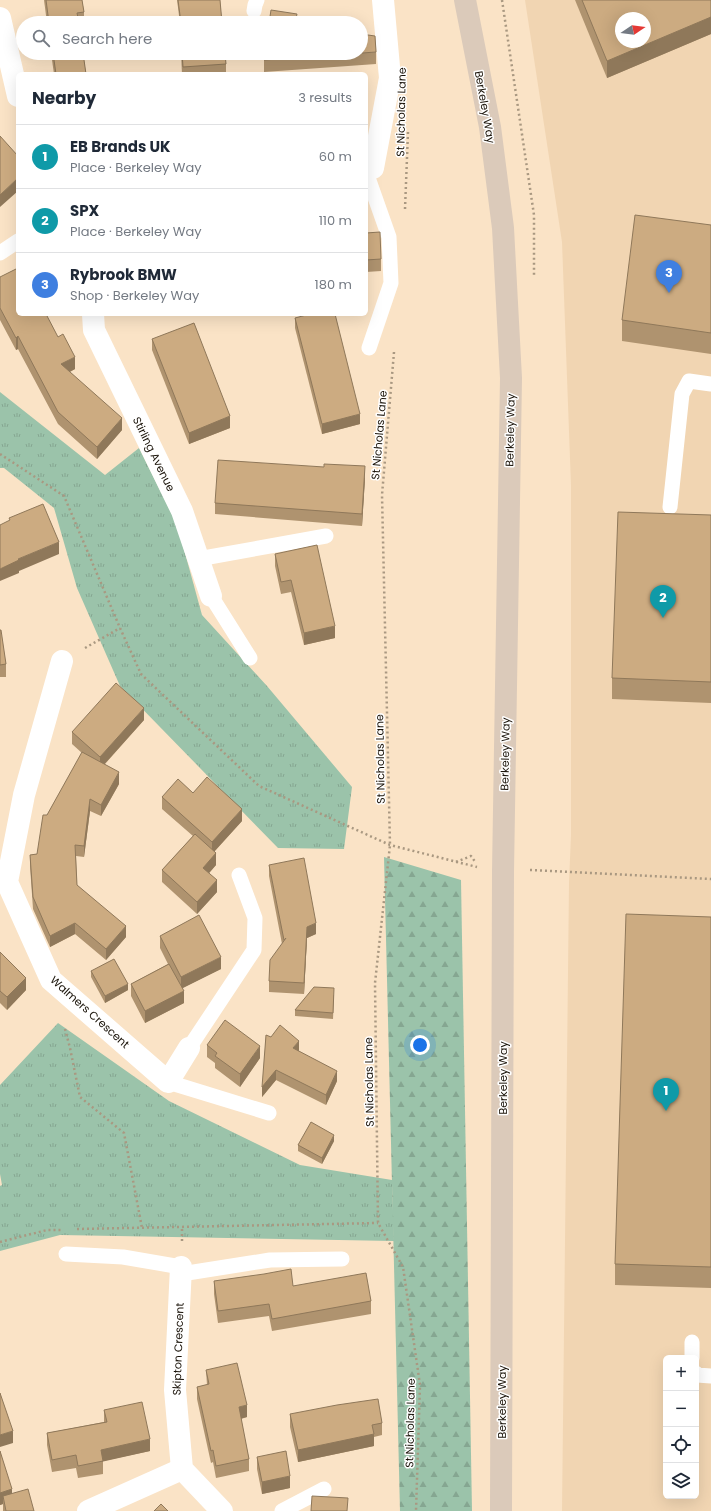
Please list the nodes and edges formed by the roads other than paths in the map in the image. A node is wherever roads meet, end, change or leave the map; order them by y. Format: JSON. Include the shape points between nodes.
{"nodes":[{"id":1,"x":383,"y":0,"type":"edge"},
{"id":2,"x":465,"y":0,"type":"edge"},
{"id":3,"x":0,"y":18,"type":"edge"},
{"id":4,"x":16,"y":87,"type":"edge"},
{"id":5,"x":368,"y":170,"type":"edge"},
{"id":6,"x":368,"y":177,"type":"edge"},
{"id":7,"x":16,"y":242,"type":"edge"},
{"id":8,"x":0,"y":252,"type":"edge"},
{"id":9,"x":93,"y":316,"type":"edge"},
{"id":10,"x":369,"y":348,"type":"dead end"},
{"id":11,"x":711,"y":384,"type":"edge"},
{"id":12,"x":670,"y":507,"type":"dead end"},
{"id":13,"x":326,"y":536,"type":"dead end"},
{"id":14,"x":198,"y":559,"type":"junction"},
{"id":15,"x":211,"y":596,"type":"joint"},
{"id":16,"x":250,"y":658,"type":"dead end"},
{"id":17,"x":62,"y":661,"type":"road end"},
{"id":18,"x":239,"y":875,"type":"dead end"},
{"id":19,"x":3,"y":882,"type":"edge"},
{"id":20,"x":189,"y":1048,"type":"joint"},
{"id":21,"x":168,"y":1082,"type":"junction"},
{"id":22,"x":269,"y":1113,"type":"dead end"},
{"id":23,"x":66,"y":1254,"type":"dead end"},
{"id":24,"x":342,"y":1259,"type":"dead end"},
{"id":25,"x":181,"y":1271,"type":"junction"},
{"id":26,"x":692,"y":1342,"type":"dead end"},
{"id":27,"x":692,"y":1355,"type":"edge"},
{"id":28,"x":699,"y":1375,"type":"edge"},
{"id":29,"x":711,"y":1376,"type":"edge"},
{"id":30,"x":182,"y":1469,"type":"junction"},
{"id":31,"x":324,"y":1489,"type":"dead end"},
{"id":32,"x":88,"y":1511,"type":"edge"},
{"id":33,"x":222,"y":1511,"type":"edge"},
{"id":34,"x":282,"y":1511,"type":"edge"},
{"id":35,"x":501,"y":1511,"type":"edge"}],
"edges":[{"from":1,"to":5,"type":"street","via":[[390,78],[373,168]]},
{"from":2,"to":35,"type":"main road","name":"Berkeley Way","via":[[490,127],[503,228],[511,378],[503,880]]},
{"from":3,"to":4,"type":"street"},
{"from":6,"to":10,"type":"lane","via":[[389,237],[392,283]]},
{"from":7,"to":8,"type":"lane"},
{"from":9,"to":14,"type":"street","name":"Stirling Avenue","via":[[94,330],[182,511]]},
{"from":11,"to":12,"type":"lane","via":[[689,381],[682,394]]},
{"from":13,"to":14,"type":"lane"},
{"from":14,"to":15,"type":"street","name":"Stirling Avenue"},
{"from":15,"to":16,"type":"lane"},
{"from":17,"to":19,"type":"street","name":"Walmers Crescent","via":[[24,795]]},
{"from":18,"to":20,"type":"lane","via":[[255,918],[254,950]]},
{"from":19,"to":21,"type":"street","name":"Walmers Crescent","via":[[50,980]]},
{"from":20,"to":21,"type":"street"},
{"from":21,"to":22,"type":"lane"},
{"from":23,"to":25,"type":"lane","via":[[123,1257]]},
{"from":24,"to":25,"type":"lane","via":[[270,1260]]},
{"from":25,"to":30,"type":"street","name":"Skipton Crescent","via":[[175,1390]]},
{"from":26,"to":27,"type":"lane"},
{"from":28,"to":29,"type":"lane"},
{"from":30,"to":32,"type":"street"},
{"from":30,"to":33,"type":"street"},
{"from":31,"to":34,"type":"lane"}]}
